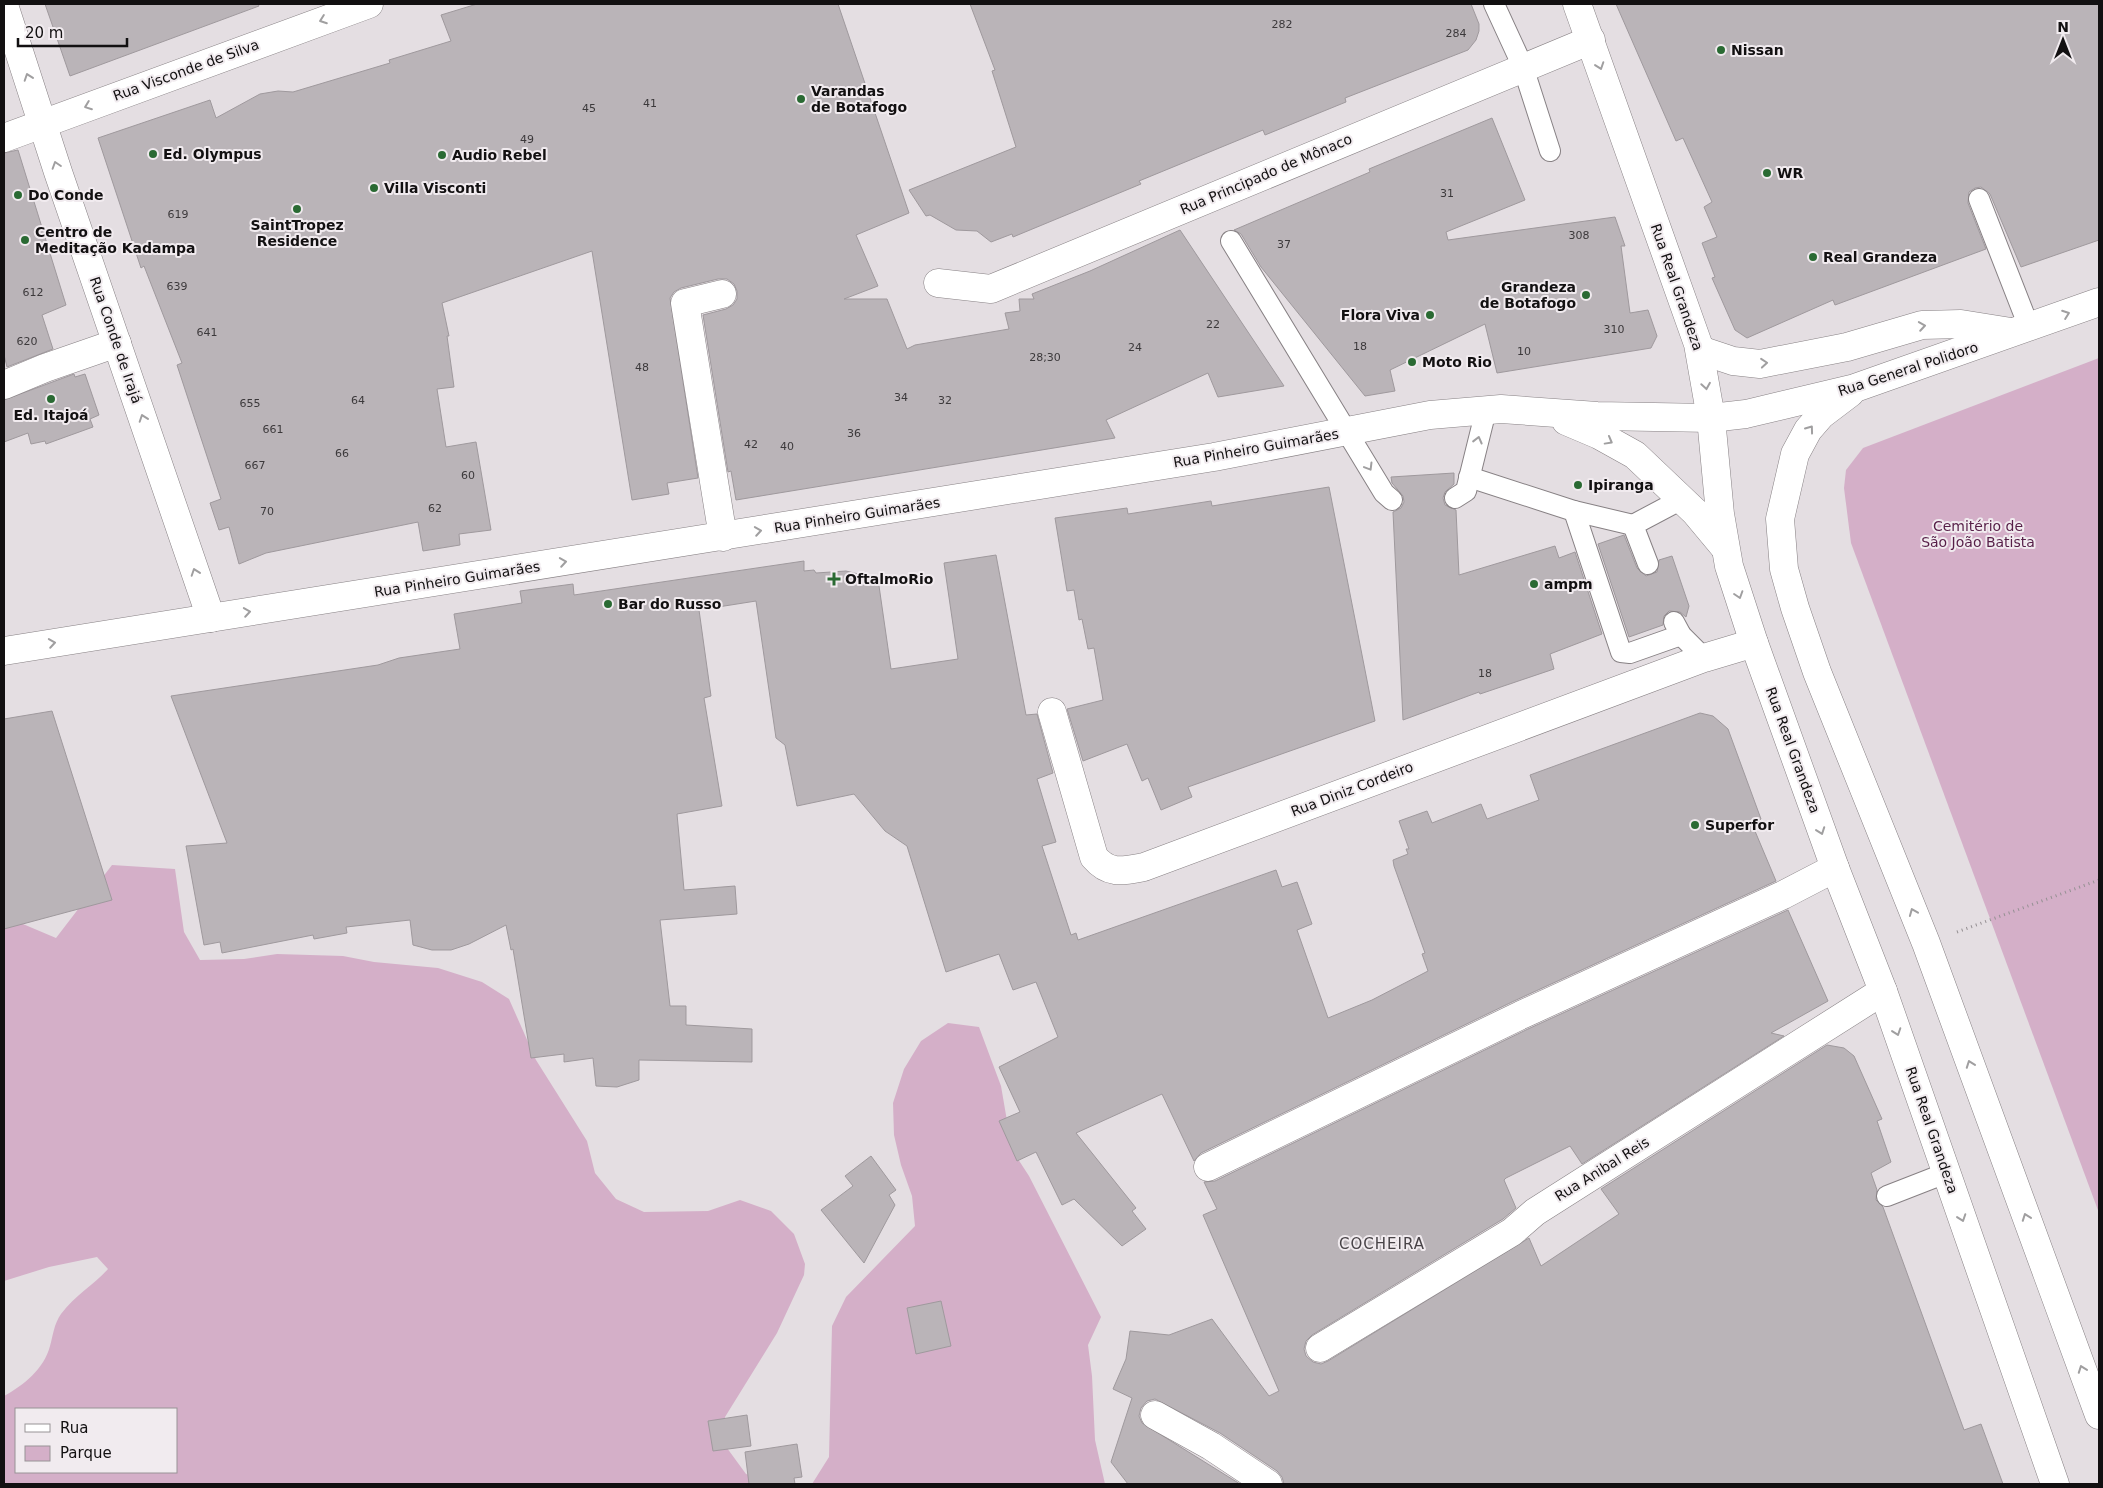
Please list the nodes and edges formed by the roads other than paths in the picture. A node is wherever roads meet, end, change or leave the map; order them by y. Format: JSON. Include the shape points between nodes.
{"nodes":[{"id":1,"x":369,"y":4,"type":"edge"},
{"id":2,"x":1494,"y":4,"type":"edge"},
{"id":3,"x":1577,"y":4,"type":"edge"},
{"id":4,"x":4,"y":5,"type":"edge"},
{"id":5,"x":1591,"y":40,"type":"junction"},
{"id":6,"x":1523,"y":67,"type":"junction"},
{"id":7,"x":44,"y":123,"type":"junction"},
{"id":8,"x":4,"y":138,"type":"edge"},
{"id":9,"x":1550,"y":151,"type":"dead end"},
{"id":10,"x":1979,"y":199,"type":"dead end"},
{"id":11,"x":1231,"y":241,"type":"dead end"},
{"id":12,"x":938,"y":283,"type":"dead end"},
{"id":13,"x":722,"y":294,"type":"dead end"},
{"id":14,"x":2099,"y":302,"type":"edge"},
{"id":15,"x":2022,"y":330,"type":"junction"},
{"id":16,"x":118,"y":343,"type":"junction"},
{"id":17,"x":1700,"y":350,"type":"junction"},
{"id":18,"x":4,"y":385,"type":"edge"},
{"id":19,"x":1855,"y":388,"type":"junction"},
{"id":20,"x":1486,"y":410,"type":"junction"},
{"id":21,"x":1549,"y":414,"type":"junction"},
{"id":22,"x":1711,"y":418,"type":"junction"},
{"id":23,"x":1347,"y":432,"type":"junction"},
{"id":24,"x":1469,"y":477,"type":"junction"},
{"id":25,"x":1455,"y":498,"type":"dead end"},
{"id":26,"x":1682,"y":499,"type":"junction"},
{"id":27,"x":1392,"y":500,"type":"dead end"},
{"id":28,"x":1574,"y":511,"type":"junction"},
{"id":29,"x":1632,"y":525,"type":"junction"},
{"id":30,"x":723,"y":537,"type":"junction"},
{"id":31,"x":1725,"y":548,"type":"junction"},
{"id":32,"x":1648,"y":564,"type":"dead end"},
{"id":33,"x":211,"y":618,"type":"junction"},
{"id":34,"x":1754,"y":643,"type":"junction"},
{"id":35,"x":4,"y":651,"type":"edge"},
{"id":36,"x":1704,"y":658,"type":"junction"},
{"id":37,"x":1052,"y":712,"type":"dead end"},
{"id":38,"x":1835,"y":868,"type":"junction"},
{"id":39,"x":1883,"y":991,"type":"junction"},
{"id":40,"x":1208,"y":1167,"type":"dead end"},
{"id":41,"x":1946,"y":1173,"type":"junction"},
{"id":42,"x":1887,"y":1196,"type":"dead end"},
{"id":43,"x":1320,"y":1348,"type":"dead end"},
{"id":44,"x":1154,"y":1414,"type":"dead end"},
{"id":45,"x":2099,"y":1415,"type":"edge"},
{"id":46,"x":1268,"y":1484,"type":"edge"},
{"id":47,"x":2055,"y":1484,"type":"edge"}],
"edges":[{"from":1,"to":7,"type":"main road","name":"Rua Visconde de Silva","one_way":true},
{"from":2,"to":6,"type":"lane"},
{"from":3,"to":5,"type":"main road","name":"Rua Real Grandeza"},
{"from":7,"to":4,"type":"main road","name":"Rua Conde de Irajá","one_way":true},
{"from":5,"to":6,"type":"main road","name":"Rua Principado de Mônaco"},
{"from":5,"to":17,"type":"main road","name":"Rua Real Grandeza","one_way":true},
{"from":6,"to":9,"type":"lane"},
{"from":6,"to":12,"type":"main road","name":"Rua Principado de Mônaco","via":[[992,289]]},
{"from":7,"to":8,"type":"main road","name":"Rua Visconde de Silva"},
{"from":16,"to":7,"type":"main road","name":"Rua Conde de Irajá","one_way":true},
{"from":10,"to":15,"type":"lane"},
{"from":11,"to":23,"type":"lane"},
{"from":13,"to":30,"type":"main road","via":[[685,303]]},
{"from":15,"to":14,"type":"main road","name":"Rua General Polidoro","one_way":true},
{"from":17,"to":15,"type":"main road","one_way":true,"via":[[1733,361],[1760,364],[1847,347],[1922,325],[1962,324]]},
{"from":15,"to":19,"type":"main road","name":"Rua General Polidoro"},
{"from":16,"to":18,"type":"main road"},
{"from":33,"to":16,"type":"main road","name":"Rua Conde de Irajá","one_way":true},
{"from":17,"to":22,"type":"main road","name":"Rua Real Grandeza","one_way":true},
{"from":19,"to":22,"type":"main road","name":"Rua General Polidoro","via":[[1746,414]]},
{"from":45,"to":19,"type":"main road","one_way":true,"via":[[1926,943],[1794,608],[1781,546],[1780,519],[1795,454],[1821,415]]},
{"from":20,"to":21,"type":"main road","name":"Rua Pinheiro Guimarães"},
{"from":20,"to":23,"type":"main road","name":"Rua Pinheiro Guimarães","via":[[1430,415]]},
{"from":24,"to":20,"type":"lane","one_way":true},
{"from":21,"to":22,"type":"main road","name":"Rua Pinheiro Guimarães"},
{"from":21,"to":26,"type":"main road","one_way":true,"via":[[1599,435],[1635,455]]},
{"from":22,"to":31,"type":"main road","name":"Rua Real Grandeza"},
{"from":23,"to":27,"type":"lane","one_way":true,"via":[[1384,493]]},
{"from":30,"to":23,"type":"main road","name":"Rua Pinheiro Guimarães","one_way":true,"via":[[1214,457]]},
{"from":24,"to":25,"type":"lane","via":[[1466,491]]},
{"from":24,"to":28,"type":"lane"},
{"from":26,"to":29,"type":"lane"},
{"from":26,"to":31,"type":"main road"},
{"from":28,"to":29,"type":"lane"},
{"from":28,"to":36,"type":"lane","via":[[1621,652],[1630,653],[1678,628]]},
{"from":29,"to":32,"type":"lane"},
{"from":33,"to":30,"type":"main road","name":"Rua Pinheiro Guimarães","one_way":true},
{"from":31,"to":34,"type":"main road","name":"Rua Real Grandeza","one_way":true},
{"from":35,"to":33,"type":"main road","name":"Rua Pinheiro Guimarães","one_way":true},
{"from":34,"to":36,"type":"main road","name":"Rua Diniz Cordeiro"},
{"from":34,"to":38,"type":"main road","name":"Rua Real Grandeza","one_way":true},
{"from":36,"to":37,"type":"main road","name":"Rua Diniz Cordeiro","via":[[1127,871],[1114,871],[1102,866],[1094,857]]},
{"from":38,"to":39,"type":"main road","name":"Rua Real Grandeza"},
{"from":38,"to":40,"type":"main road"},
{"from":39,"to":41,"type":"main road","name":"Rua Real Grandeza","one_way":true},
{"from":39,"to":43,"type":"main road","name":"Rua Anibal Reis","via":[[1535,1212],[1512,1232]]},
{"from":41,"to":42,"type":"lane"},
{"from":41,"to":47,"type":"main road","name":"Rua Real Grandeza","one_way":true},
{"from":44,"to":46,"type":"main road","via":[[1211,1446]]}]}
